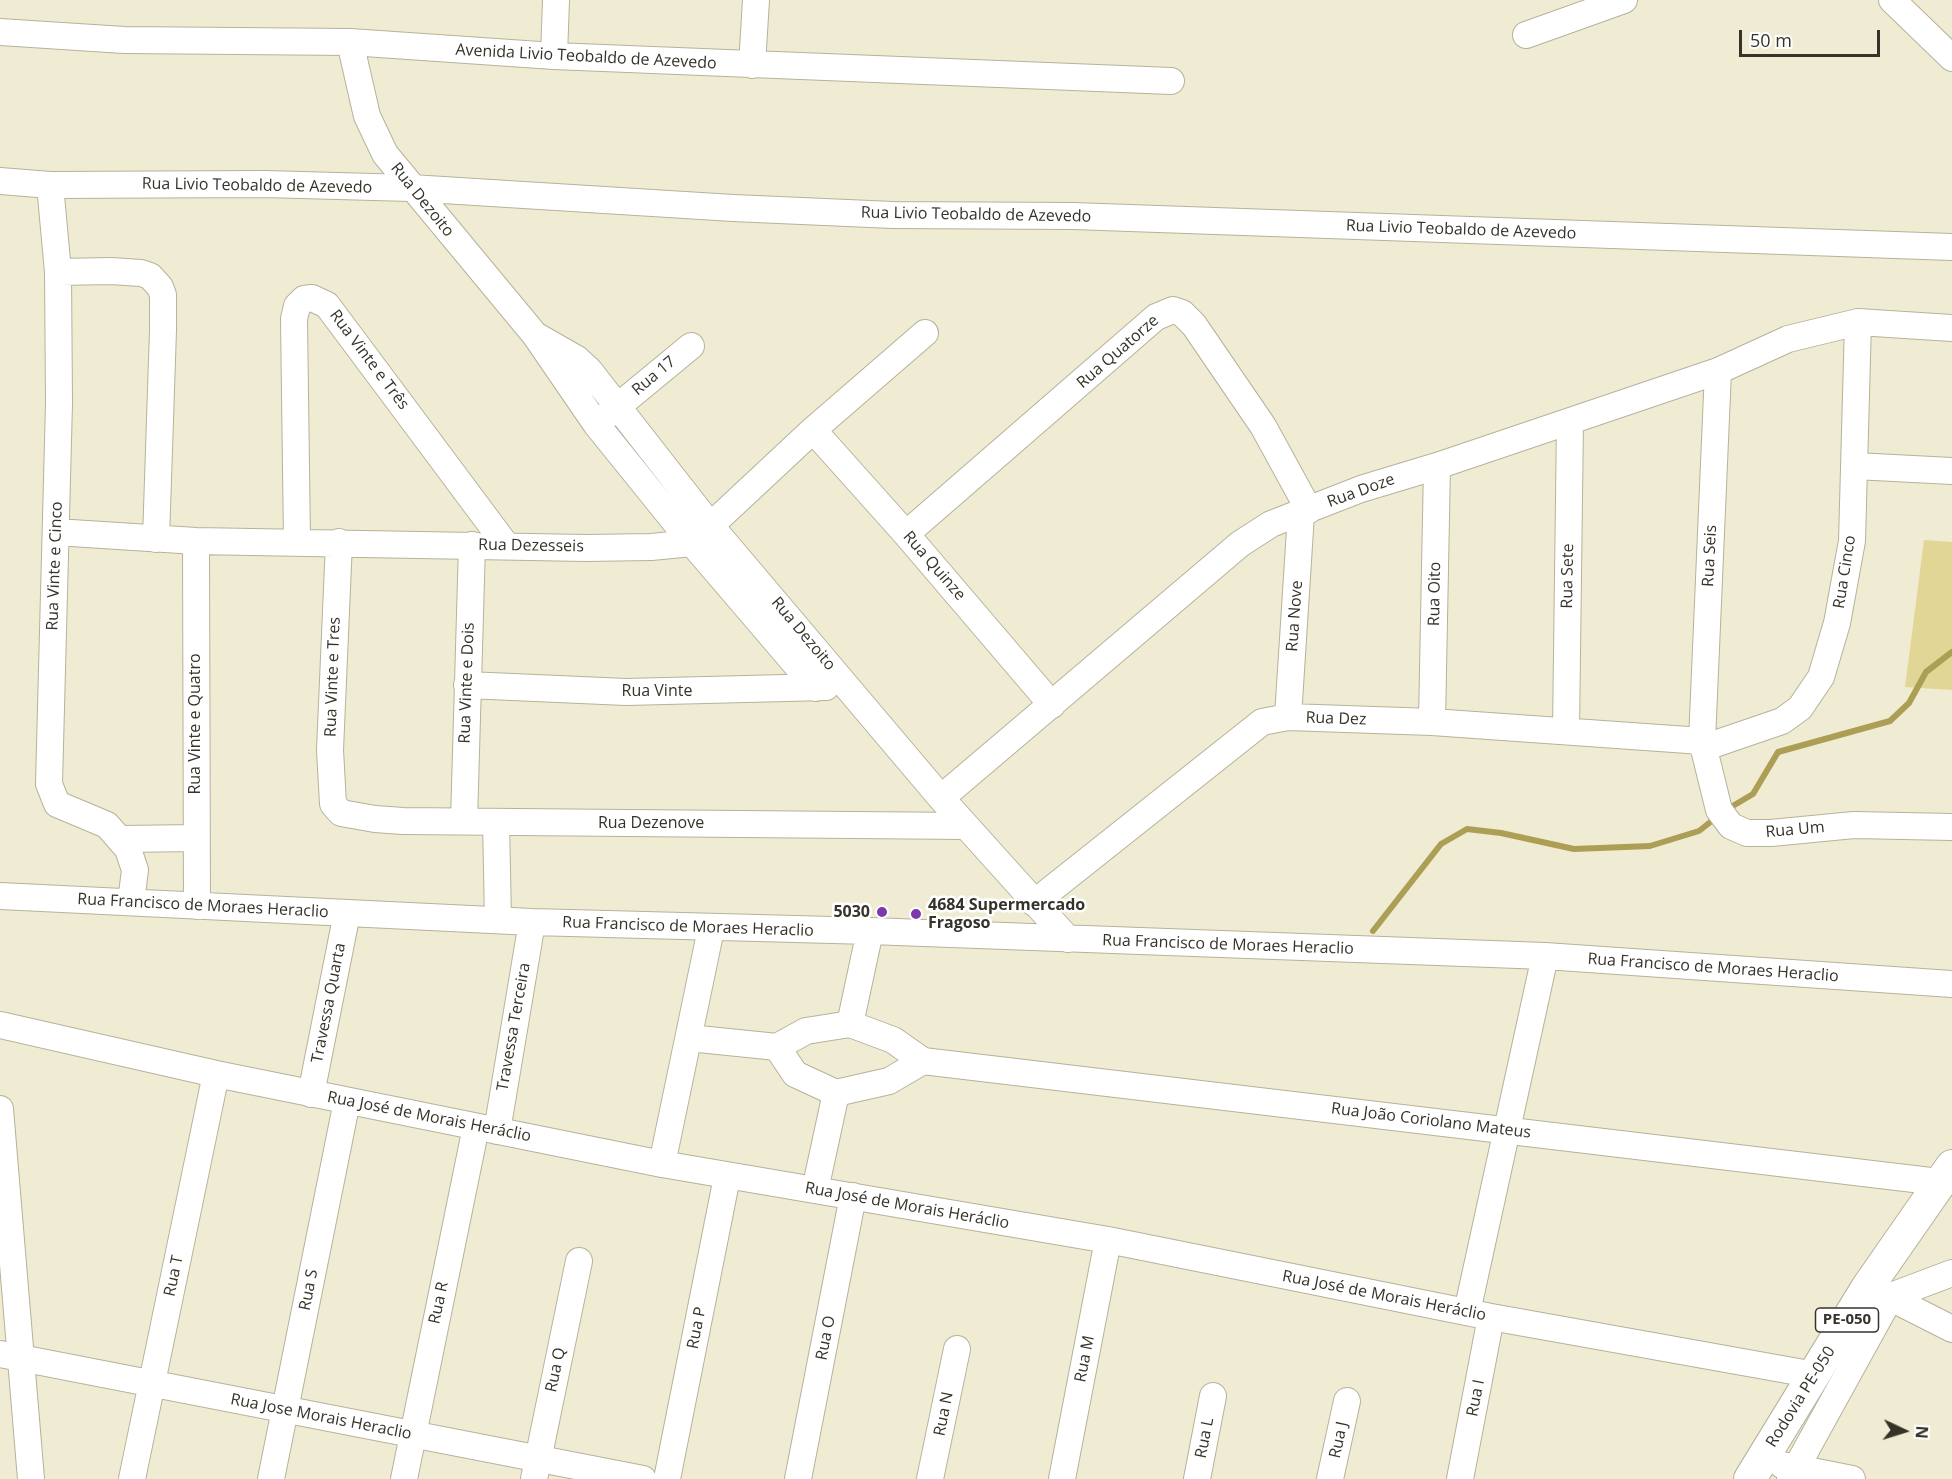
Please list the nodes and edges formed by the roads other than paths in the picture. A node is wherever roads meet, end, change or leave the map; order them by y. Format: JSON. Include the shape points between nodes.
{"nodes":[{"id":1,"x":556,"y":0,"type":"edge"},
{"id":2,"x":756,"y":0,"type":"edge"},
{"id":3,"x":1624,"y":0,"type":"edge"},
{"id":4,"x":1892,"y":0,"type":"edge"},
{"id":5,"x":0,"y":32,"type":"edge"},
{"id":6,"x":1526,"y":35,"type":"dead end"},
{"id":7,"x":350,"y":42,"type":"junction"},
{"id":8,"x":554,"y":56,"type":"junction"},
{"id":9,"x":1952,"y":58,"type":"edge"},
{"id":10,"x":752,"y":65,"type":"junction"},
{"id":11,"x":1172,"y":81,"type":"dead end"},
{"id":12,"x":0,"y":181,"type":"edge"},
{"id":13,"x":50,"y":185,"type":"junction"},
{"id":14,"x":411,"y":188,"type":"junction"},
{"id":15,"x":1952,"y":247,"type":"edge"},
{"id":16,"x":58,"y":272,"type":"junction"},
{"id":17,"x":1858,"y":322,"type":"junction"},
{"id":18,"x":1952,"y":328,"type":"edge"},
{"id":19,"x":925,"y":333,"type":"dead end"},
{"id":20,"x":536,"y":335,"type":"junction"},
{"id":21,"x":691,"y":346,"type":"dead end"},
{"id":22,"x":1718,"y":371,"type":"junction"},
{"id":23,"x":618,"y":407,"type":"junction"},
{"id":24,"x":1570,"y":421,"type":"junction"},
{"id":25,"x":596,"y":424,"type":"junction"},
{"id":26,"x":813,"y":430,"type":"junction"},
{"id":27,"x":1437,"y":466,"type":"junction"},
{"id":28,"x":1855,"y":466,"type":"junction"},
{"id":29,"x":1952,"y":471,"type":"edge"},
{"id":30,"x":1305,"y":512,"type":"junction"},
{"id":31,"x":711,"y":525,"type":"junction"},
{"id":32,"x":56,"y":532,"type":"junction"},
{"id":33,"x":906,"y":534,"type":"junction"},
{"id":34,"x":156,"y":539,"type":"junction"},
{"id":35,"x":196,"y":541,"type":"junction"},
{"id":36,"x":297,"y":541,"type":"junction"},
{"id":37,"x":339,"y":542,"type":"junction"},
{"id":38,"x":692,"y":543,"type":"junction"},
{"id":39,"x":472,"y":545,"type":"junction"},
{"id":40,"x":506,"y":545,"type":"junction"},
{"id":41,"x":467,"y":685,"type":"junction"},
{"id":42,"x":847,"y":686,"type":"junction"},
{"id":43,"x":816,"y":688,"type":"junction"},
{"id":44,"x":1052,"y":705,"type":"junction"},
{"id":45,"x":1288,"y":717,"type":"junction"},
{"id":46,"x":1432,"y":722,"type":"junction"},
{"id":47,"x":1566,"y":731,"type":"junction"},
{"id":48,"x":1702,"y":744,"type":"junction"},
{"id":49,"x":942,"y":798,"type":"junction"},
{"id":50,"x":338,"y":811,"type":"joint"},
{"id":51,"x":464,"y":821,"type":"junction"},
{"id":52,"x":496,"y":822,"type":"junction"},
{"id":53,"x":966,"y":826,"type":"junction"},
{"id":54,"x":1952,"y":827,"type":"edge"},
{"id":55,"x":196,"y":838,"type":"junction"},
{"id":56,"x":121,"y":839,"type":"junction"},
{"id":57,"x":0,"y":896,"type":"edge"},
{"id":58,"x":131,"y":902,"type":"junction"},
{"id":59,"x":1034,"y":903,"type":"junction"},
{"id":60,"x":197,"y":906,"type":"junction"},
{"id":61,"x":347,"y":913,"type":"junction"},
{"id":62,"x":498,"y":920,"type":"junction"},
{"id":63,"x":532,"y":922,"type":"junction"},
{"id":64,"x":711,"y":928,"type":"junction"},
{"id":65,"x":870,"y":931,"type":"junction"},
{"id":66,"x":1068,"y":939,"type":"junction"},
{"id":67,"x":1545,"y":956,"type":"junction"},
{"id":68,"x":1952,"y":984,"type":"edge"},
{"id":69,"x":850,"y":1024,"type":"junction"},
{"id":70,"x":0,"y":1025,"type":"edge"},
{"id":71,"x":689,"y":1038,"type":"junction"},
{"id":72,"x":777,"y":1047,"type":"junction"},
{"id":73,"x":923,"y":1062,"type":"junction"},
{"id":74,"x":216,"y":1074,"type":"junction"},
{"id":75,"x":836,"y":1093,"type":"junction"},
{"id":76,"x":311,"y":1094,"type":"junction"},
{"id":77,"x":347,"y":1101,"type":"junction"},
{"id":78,"x":0,"y":1109,"type":"edge"},
{"id":79,"x":486,"y":1129,"type":"junction"},
{"id":80,"x":1507,"y":1130,"type":"junction"},
{"id":81,"x":662,"y":1164,"type":"junction"},
{"id":82,"x":1945,"y":1174,"type":"edge"},
{"id":83,"x":728,"y":1177,"type":"junction"},
{"id":84,"x":815,"y":1190,"type":"junction"},
{"id":85,"x":853,"y":1196,"type":"junction"},
{"id":86,"x":1108,"y":1240,"type":"junction"},
{"id":87,"x":579,"y":1261,"type":"dead end"},
{"id":88,"x":1952,"y":1273,"type":"edge"},
{"id":89,"x":1879,"y":1292,"type":"junction"},
{"id":90,"x":1479,"y":1315,"type":"junction"},
{"id":91,"x":1952,"y":1329,"type":"edge"},
{"id":92,"x":957,"y":1349,"type":"dead end"},
{"id":93,"x":9,"y":1356,"type":"edge"},
{"id":94,"x":1815,"y":1375,"type":"junction"},
{"id":95,"x":151,"y":1384,"type":"junction"},
{"id":96,"x":1213,"y":1396,"type":"dead end"},
{"id":97,"x":1347,"y":1401,"type":"dead end"},
{"id":98,"x":285,"y":1410,"type":"junction"},
{"id":99,"x":412,"y":1434,"type":"junction"},
{"id":100,"x":536,"y":1469,"type":"edge"},
{"id":101,"x":1756,"y":1470,"type":"edge"},
{"id":102,"x":1793,"y":1473,"type":"edge"},
{"id":103,"x":31,"y":1479,"type":"edge"},
{"id":104,"x":132,"y":1479,"type":"edge"},
{"id":105,"x":271,"y":1479,"type":"edge"},
{"id":106,"x":404,"y":1479,"type":"edge"},
{"id":107,"x":643,"y":1479,"type":"edge"},
{"id":108,"x":667,"y":1479,"type":"edge"},
{"id":109,"x":798,"y":1479,"type":"edge"},
{"id":110,"x":930,"y":1479,"type":"edge"},
{"id":111,"x":1062,"y":1479,"type":"edge"},
{"id":112,"x":1197,"y":1479,"type":"edge"},
{"id":113,"x":1330,"y":1479,"type":"edge"},
{"id":114,"x":1460,"y":1479,"type":"edge"},
{"id":115,"x":1852,"y":1479,"type":"edge"}],
"edges":[{"from":1,"to":8,"type":"street"},
{"from":2,"to":10,"type":"street"},
{"from":3,"to":6,"type":"street"},
{"from":4,"to":9,"type":"street"},
{"from":5,"to":7,"type":"street","name":"Avenida Livio Teobaldo de Azevedo","via":[[124,40]]},
{"from":7,"to":8,"type":"street","name":"Avenida Livio Teobaldo de Azevedo"},
{"from":7,"to":14,"type":"street","name":"Rua Dezoito","via":[[370,126]]},
{"from":8,"to":10,"type":"street","name":"Avenida Livio Teobaldo de Azevedo"},
{"from":10,"to":11,"type":"street","name":"Avenida Livio Teobaldo de Azevedo"},
{"from":12,"to":13,"type":"street","name":"Rua Livio Teobaldo de Azevedo"},
{"from":13,"to":14,"type":"street","name":"Rua Livio Teobaldo de Azevedo"},
{"from":13,"to":16,"type":"street","name":"Rua Vinte e Cinco"},
{"from":14,"to":15,"type":"street","name":"Rua Livio Teobaldo de Azevedo","via":[[892,215],[1073,216]]},
{"from":14,"to":20,"type":"street","name":"Rua Dezoito"},
{"from":16,"to":32,"type":"street","name":"Rua Vinte e Cinco"},
{"from":16,"to":34,"type":"street","via":[[141,273],[150,276],[163,295]]},
{"from":17,"to":18,"type":"street","name":"Rua Doze"},
{"from":17,"to":22,"type":"street","name":"Rua Doze","via":[[1788,339]]},
{"from":17,"to":28,"type":"street","name":"Rua Cinco"},
{"from":19,"to":26,"type":"street"},
{"from":20,"to":23,"type":"street","name":"Rua Dezoito","via":[[577,359]]},
{"from":20,"to":25,"type":"street","name":"Rua Dezoito"},
{"from":21,"to":23,"type":"street","name":"Rua 17"},
{"from":22,"to":24,"type":"street","name":"Rua Doze"},
{"from":22,"to":48,"type":"street","name":"Rua Seis"},
{"from":23,"to":25,"type":"street","name":"Rua 17"},
{"from":23,"to":31,"type":"street","name":"Rua Dezoito"},
{"from":24,"to":27,"type":"street","name":"Rua Doze"},
{"from":24,"to":47,"type":"street","name":"Rua Sete"},
{"from":25,"to":38,"type":"street","name":"Rua Dezoito"},
{"from":26,"to":31,"type":"street"},
{"from":26,"to":33,"type":"street","name":"Rua Quinze"},
{"from":27,"to":30,"type":"street","name":"Rua Doze","via":[[1360,489]]},
{"from":27,"to":46,"type":"street","name":"Rua Oito"},
{"from":28,"to":29,"type":"street"},
{"from":28,"to":48,"type":"street","name":"Rua Cinco","via":[[1846,584],[1821,677],[1800,708],[1782,721]]},
{"from":30,"to":33,"type":"street","name":"Rua Quatorze","via":[[1263,426],[1194,325],[1173,310],[1156,317]]},
{"from":30,"to":44,"type":"street","name":"Rua Doze","via":[[1270,524],[1240,544]]},
{"from":30,"to":45,"type":"street","name":"Rua Nove"},
{"from":31,"to":38,"type":"street"},
{"from":31,"to":42,"type":"street","name":"Rua Dezoito"},
{"from":32,"to":34,"type":"street","name":"Rua Dezesseis"},
{"from":32,"to":56,"type":"street","name":"Rua Vinte e Cinco","via":[[49,784],[57,804],[97,819]]},
{"from":33,"to":44,"type":"street","name":"Rua Quinze"},
{"from":34,"to":35,"type":"street","name":"Rua Dezesseis"},
{"from":35,"to":36,"type":"street","name":"Rua Dezesseis"},
{"from":35,"to":55,"type":"street","name":"Rua Vinte e Quatro"},
{"from":36,"to":37,"type":"street","name":"Rua Dezesseis"},
{"from":36,"to":40,"type":"street","name":"Rua Vinte e Três","via":[[294,318],[302,301],[312,298],[327,305]]},
{"from":37,"to":39,"type":"street","name":"Rua Dezesseis"},
{"from":37,"to":50,"type":"street","name":"Rua Vinte e Tres","via":[[330,750],[331,791]]},
{"from":38,"to":40,"type":"street","name":"Rua Dezesseis","via":[[640,547]]},
{"from":38,"to":43,"type":"street","name":"Rua Dezoito"},
{"from":39,"to":40,"type":"street","name":"Rua Dezesseis"},
{"from":39,"to":41,"type":"street","name":"Rua Vinte e Dois"},
{"from":41,"to":43,"type":"street","name":"Rua Vinte","via":[[626,692]]},
{"from":41,"to":51,"type":"street","name":"Rua Vinte e Dois"},
{"from":42,"to":43,"type":"street","name":"Rua Vinte"},
{"from":42,"to":49,"type":"street","name":"Rua Dezoito"},
{"from":44,"to":49,"type":"street","name":"Rua Doze"},
{"from":45,"to":46,"type":"street","name":"Rua Dez"},
{"from":45,"to":59,"type":"street","name":"Rua Dez","via":[[1262,722]]},
{"from":46,"to":47,"type":"street","name":"Rua Dez"},
{"from":47,"to":48,"type":"street","name":"Rua Dez"},
{"from":48,"to":54,"type":"street","name":"Rua Um","via":[[1721,814],[1739,831],[1854,825]]},
{"from":49,"to":53,"type":"street","name":"Rua Dezoito"},
{"from":50,"to":51,"type":"street","name":"Rua Dezenove","via":[[375,819]]},
{"from":51,"to":52,"type":"street","name":"Rua Dezenove"},
{"from":52,"to":53,"type":"street","name":"Rua Dezenove"},
{"from":52,"to":62,"type":"street"},
{"from":53,"to":59,"type":"street","name":"Rua Dezoito"},
{"from":55,"to":56,"type":"street"},
{"from":55,"to":60,"type":"street","name":"Rua Vinte e Quatro"},
{"from":56,"to":58,"type":"street","name":"Rua Vinte e Cinco","via":[[134,862],[136,879]]},
{"from":57,"to":58,"type":"street","name":"Rua Francisco de Moraes Heraclio"},
{"from":58,"to":60,"type":"street","name":"Rua Francisco de Moraes Heraclio"},
{"from":59,"to":66,"type":"street","name":"Rua Dezoito"},
{"from":60,"to":61,"type":"street","name":"Rua Francisco de Moraes Heraclio"},
{"from":61,"to":62,"type":"street","name":"Rua Francisco de Moraes Heraclio"},
{"from":61,"to":76,"type":"street","name":"Travessa Quarta"},
{"from":62,"to":63,"type":"street","name":"Rua Francisco de Moraes Heraclio"},
{"from":63,"to":64,"type":"street","name":"Rua Francisco de Moraes Heraclio"},
{"from":63,"to":79,"type":"street","name":"Travessa Terceira"},
{"from":64,"to":65,"type":"street","name":"Rua Francisco de Moraes Heraclio"},
{"from":64,"to":71,"type":"street"},
{"from":65,"to":66,"type":"street","name":"Rua Francisco de Moraes Heraclio"},
{"from":65,"to":69,"type":"street"},
{"from":66,"to":67,"type":"street","name":"Rua Francisco de Moraes Heraclio"},
{"from":67,"to":68,"type":"street","name":"Rua Francisco de Moraes Heraclio"},
{"from":67,"to":80,"type":"street","name":"Rua I"},
{"from":69,"to":72,"type":"street","name":"Rua João Coriolano Mateus","via":[[806,1031]]},
{"from":69,"to":73,"type":"street","name":"Rua João Coriolano Mateus","via":[[893,1040]]},
{"from":70,"to":74,"type":"street","name":"Rua José de Morais Heráclio"},
{"from":71,"to":72,"type":"street"},
{"from":71,"to":81,"type":"street"},
{"from":72,"to":75,"type":"street","via":[[795,1074]]},
{"from":73,"to":75,"type":"street","via":[[889,1081]]},
{"from":73,"to":80,"type":"street","name":"Rua João Coriolano Mateus"},
{"from":74,"to":76,"type":"street","name":"Rua José de Morais Heráclio"},
{"from":74,"to":95,"type":"street","name":"Rua T"},
{"from":75,"to":84,"type":"street"},
{"from":76,"to":77,"type":"street","name":"Rua José de Morais Heráclio"},
{"from":77,"to":79,"type":"street","name":"Rua José de Morais Heráclio"},
{"from":77,"to":98,"type":"street","name":"Rua S"},
{"from":78,"to":93,"type":"street"},
{"from":79,"to":81,"type":"street","name":"Rua José de Morais Heráclio"},
{"from":79,"to":99,"type":"street","name":"Rua R"},
{"from":80,"to":82,"type":"street","name":"Rua João Coriolano Mateus"},
{"from":80,"to":90,"type":"street","name":"Rua I"},
{"from":81,"to":83,"type":"street","name":"Rua José de Morais Heráclio"},
{"from":82,"to":89,"type":"main road","name":"Rodovia PE-050","number":"PE-050"},
{"from":83,"to":84,"type":"street","name":"Rua José de Morais Heráclio"},
{"from":83,"to":108,"type":"street","name":"Rua P"},
{"from":84,"to":85,"type":"street","name":"Rua José de Morais Heráclio"},
{"from":85,"to":86,"type":"street","name":"Rua José de Morais Heráclio"},
{"from":85,"to":109,"type":"street","name":"Rua O"},
{"from":86,"to":90,"type":"street","name":"Rua José de Morais Heráclio"},
{"from":86,"to":111,"type":"street","name":"Rua M"},
{"from":87,"to":100,"type":"street","name":"Rua Q"},
{"from":88,"to":89,"type":"street"},
{"from":89,"to":91,"type":"street"},
{"from":89,"to":94,"type":"main road","name":"Rodovia PE-050","number":"PE-050"},
{"from":89,"to":102,"type":"street"},
{"from":90,"to":94,"type":"street","name":"Rua José de Morais Heráclio"},
{"from":90,"to":114,"type":"street","name":"Rua I"},
{"from":92,"to":110,"type":"street","name":"Rua N"},
{"from":93,"to":95,"type":"street","name":"Rua Jose Morais Heraclio"},
{"from":93,"to":103,"type":"street"},
{"from":94,"to":101,"type":"main road","name":"Rodovia PE-050","number":"PE-050"},
{"from":95,"to":98,"type":"street","name":"Rua Jose Morais Heraclio"},
{"from":95,"to":104,"type":"street","name":"Rua T"},
{"from":96,"to":112,"type":"street","name":"Rua L"},
{"from":97,"to":113,"type":"street","name":"Rua J"},
{"from":98,"to":99,"type":"street","name":"Rua Jose Morais Heraclio"},
{"from":98,"to":105,"type":"street","name":"Rua S"},
{"from":99,"to":100,"type":"street","name":"Rua Jose Morais Heraclio"},
{"from":99,"to":106,"type":"street","name":"Rua R"},
{"from":100,"to":107,"type":"street","name":"Rua Jose Morais Heraclio"},
{"from":101,"to":102,"type":"street"},
{"from":102,"to":115,"type":"street"}]}
